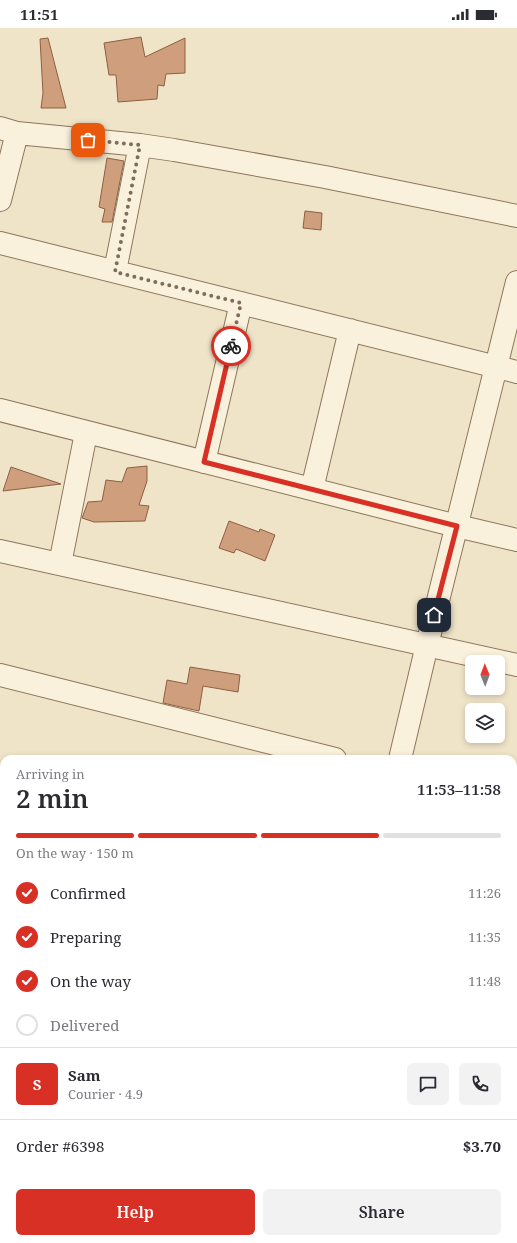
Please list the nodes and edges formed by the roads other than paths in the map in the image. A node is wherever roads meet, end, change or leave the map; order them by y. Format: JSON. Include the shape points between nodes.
{"nodes":[{"id":1,"x":8,"y":131,"type":"edge"},
{"id":2,"x":140,"y":145,"type":"junction"},
{"id":3,"x":0,"y":200,"type":"edge"},
{"id":4,"x":517,"y":216,"type":"edge"},
{"id":5,"x":0,"y":243,"type":"edge"},
{"id":6,"x":115,"y":272,"type":"junction"},
{"id":7,"x":517,"y":282,"type":"edge"},
{"id":8,"x":241,"y":303,"type":"junction"},
{"id":9,"x":350,"y":330,"type":"junction"},
{"id":10,"x":496,"y":367,"type":"junction"},
{"id":11,"x":517,"y":372,"type":"edge"},
{"id":12,"x":0,"y":410,"type":"edge"},
{"id":13,"x":86,"y":432,"type":"junction"},
{"id":14,"x":204,"y":462,"type":"junction"},
{"id":15,"x":312,"y":490,"type":"junction"},
{"id":16,"x":457,"y":526,"type":"junction"},
{"id":17,"x":517,"y":540,"type":"edge"},
{"id":18,"x":0,"y":551,"type":"edge"},
{"id":19,"x":60,"y":564,"type":"junction"},
{"id":20,"x":427,"y":645,"type":"junction"},
{"id":21,"x":517,"y":665,"type":"edge"},
{"id":22,"x":0,"y":675,"type":"edge"},
{"id":23,"x":319,"y":755,"type":"edge"},
{"id":24,"x":401,"y":755,"type":"edge"}],
"edges":[{"from":1,"to":2,"type":"street"},
{"from":1,"to":3,"type":"street"},
{"from":2,"to":4,"type":"street","via":[[325,177]]},
{"from":2,"to":6,"type":"street"},
{"from":5,"to":6,"type":"street"},
{"from":6,"to":8,"type":"street"},
{"from":7,"to":10,"type":"street"},
{"from":8,"to":9,"type":"street"},
{"from":8,"to":14,"type":"street"},
{"from":9,"to":10,"type":"street"},
{"from":9,"to":15,"type":"street"},
{"from":10,"to":11,"type":"street"},
{"from":10,"to":16,"type":"street"},
{"from":12,"to":13,"type":"street"},
{"from":13,"to":14,"type":"street"},
{"from":13,"to":19,"type":"street"},
{"from":14,"to":15,"type":"street"},
{"from":15,"to":16,"type":"street"},
{"from":16,"to":17,"type":"street"},
{"from":16,"to":20,"type":"street"},
{"from":18,"to":19,"type":"street"},
{"from":19,"to":20,"type":"street"},
{"from":20,"to":21,"type":"street"},
{"from":20,"to":24,"type":"street"},
{"from":22,"to":23,"type":"street"}]}
